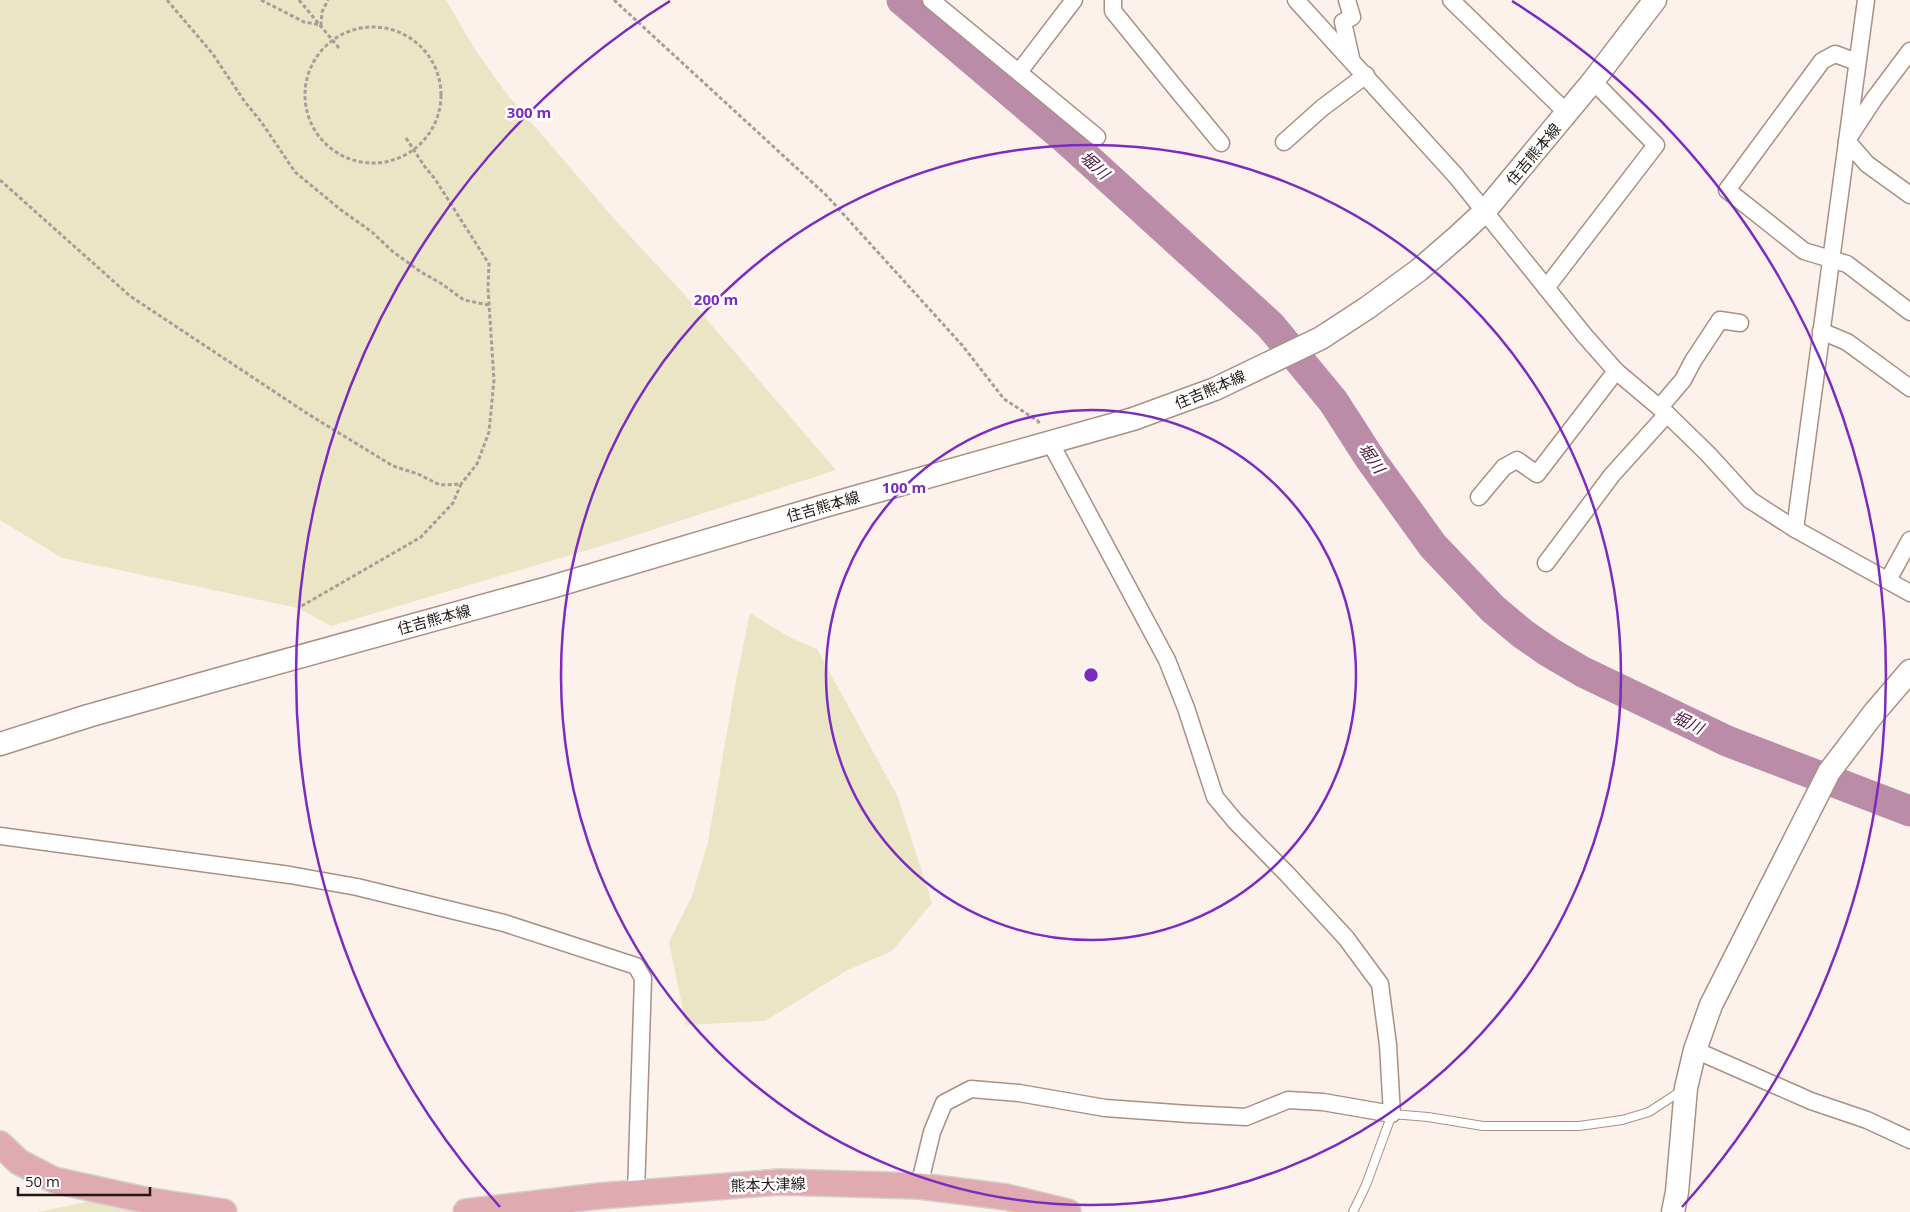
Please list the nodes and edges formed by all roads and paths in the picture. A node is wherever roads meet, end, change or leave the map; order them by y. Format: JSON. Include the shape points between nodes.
{"nodes":[{"id":1,"x":167,"y":0,"type":"edge"},
{"id":2,"x":261,"y":0,"type":"edge"},
{"id":3,"x":299,"y":0,"type":"edge"},
{"id":4,"x":328,"y":0,"type":"edge"},
{"id":5,"x":614,"y":0,"type":"edge"},
{"id":6,"x":931,"y":0,"type":"edge"},
{"id":7,"x":1074,"y":0,"type":"edge"},
{"id":8,"x":1113,"y":0,"type":"edge"},
{"id":9,"x":1296,"y":0,"type":"edge"},
{"id":10,"x":1347,"y":0,"type":"edge"},
{"id":11,"x":1451,"y":0,"type":"edge"},
{"id":12,"x":1655,"y":0,"type":"edge"},
{"id":13,"x":1866,"y":0,"type":"edge"},
{"id":14,"x":950,"y":6,"type":"edge"},
{"id":15,"x":321,"y":25,"type":"junction"},
{"id":16,"x":333,"y":40,"type":"junction"},
{"id":17,"x":339,"y":48,"type":"dead end"},
{"id":18,"x":1910,"y":51,"type":"edge"},
{"id":19,"x":1351,"y":60,"type":"junction"},
{"id":20,"x":1857,"y":62,"type":"junction"},
{"id":21,"x":1019,"y":72,"type":"junction"},
{"id":22,"x":1366,"y":75,"type":"junction"},
{"id":23,"x":1593,"y":81,"type":"junction"},
{"id":24,"x":1567,"y":113,"type":"junction"},
{"id":25,"x":1098,"y":137,"type":"dead end"},
{"id":26,"x":406,"y":138,"type":"dead end"},
{"id":27,"x":1847,"y":141,"type":"junction"},
{"id":28,"x":1284,"y":142,"type":"dead end"},
{"id":29,"x":1221,"y":143,"type":"dead end"},
{"id":30,"x":414,"y":150,"type":"junction"},
{"id":31,"x":0,"y":180,"type":"edge"},
{"id":32,"x":1910,"y":195,"type":"edge"},
{"id":33,"x":1485,"y":211,"type":"junction"},
{"id":34,"x":1831,"y":259,"type":"junction"},
{"id":35,"x":1546,"y":288,"type":"junction"},
{"id":36,"x":489,"y":305,"type":"junction"},
{"id":37,"x":1910,"y":312,"type":"edge"},
{"id":38,"x":1740,"y":324,"type":"dead end"},
{"id":39,"x":1822,"y":331,"type":"junction"},
{"id":40,"x":1616,"y":371,"type":"junction"},
{"id":41,"x":1910,"y":388,"type":"edge"},
{"id":42,"x":1663,"y":410,"type":"junction"},
{"id":43,"x":1050,"y":442,"type":"junction"},
{"id":44,"x":461,"y":484,"type":"junction"},
{"id":45,"x":1479,"y":497,"type":"dead end"},
{"id":46,"x":1795,"y":529,"type":"junction"},
{"id":47,"x":1910,"y":540,"type":"edge"},
{"id":48,"x":1546,"y":564,"type":"dead end"},
{"id":49,"x":1888,"y":580,"type":"junction"},
{"id":50,"x":1910,"y":593,"type":"edge"},
{"id":51,"x":298,"y":608,"type":"dead end"},
{"id":52,"x":1910,"y":671,"type":"edge"},
{"id":53,"x":0,"y":744,"type":"edge"},
{"id":54,"x":0,"y":836,"type":"edge"},
{"id":55,"x":1695,"y":1050,"type":"junction"},
{"id":56,"x":1686,"y":1088,"type":"junction"},
{"id":57,"x":1392,"y":1114,"type":"junction"},
{"id":58,"x":1910,"y":1140,"type":"edge"},
{"id":59,"x":0,"y":1144,"type":"edge"},
{"id":60,"x":919,"y":1186,"type":"junction"},
{"id":61,"x":636,"y":1193,"type":"junction"},
{"id":62,"x":224,"y":1212,"type":"edge"},
{"id":63,"x":466,"y":1212,"type":"edge"},
{"id":64,"x":1068,"y":1212,"type":"edge"},
{"id":65,"x":1353,"y":1212,"type":"edge"},
{"id":66,"x":1672,"y":1212,"type":"edge"}],
"edges":[{"from":1,"to":36,"type":"path","via":[[212,53],[295,172],[421,272],[464,300]]},
{"from":2,"to":15,"type":"path","via":[[304,22]]},
{"from":3,"to":15,"type":"path"},
{"from":4,"to":15,"type":"path","via":[[322,12]]},
{"from":5,"to":43,"type":"path","via":[[826,195],[962,345],[1004,399],[1038,421]]},
{"from":6,"to":14,"type":"street"},
{"from":7,"to":21,"type":"street"},
{"from":8,"to":29,"type":"street","via":[[1114,11]]},
{"from":9,"to":19,"type":"street"},
{"from":10,"to":19,"type":"street","via":[[1352,17],[1343,22]]},
{"from":11,"to":24,"type":"street"},
{"from":12,"to":23,"type":"main road","name":"住吉熊本線"},
{"from":13,"to":20,"type":"street"},
{"from":14,"to":21,"type":"street"},
{"from":15,"to":16,"type":"path"},
{"from":16,"to":17,"type":"path"},
{"from":16,"to":30,"type":"path","via":[[364,28],[386,28],[407,36],[431,60],[439,80],[438,114],[429,134]]},
{"from":16,"to":30,"type":"path","via":[[320,52],[306,84],[310,120],[318,135],[338,153],[363,162],[381,163]]},
{"from":18,"to":27,"type":"street"},
{"from":19,"to":22,"type":"street"},
{"from":20,"to":27,"type":"street"},
{"from":20,"to":34,"type":"street","via":[[1835,54],[1822,61],[1727,190],[1804,251]]},
{"from":21,"to":25,"type":"street"},
{"from":22,"to":28,"type":"street"},
{"from":22,"to":33,"type":"street"},
{"from":23,"to":24,"type":"main road","name":"住吉熊本線"},
{"from":23,"to":35,"type":"street","via":[[1656,145]]},
{"from":24,"to":33,"type":"main road","name":"住吉熊本線"},
{"from":26,"to":30,"type":"path"},
{"from":27,"to":32,"type":"street","via":[[1867,164]]},
{"from":27,"to":34,"type":"street"},
{"from":30,"to":36,"type":"path","via":[[489,264]]},
{"from":31,"to":44,"type":"path","via":[[130,296],[308,414],[393,466],[440,484]]},
{"from":33,"to":35,"type":"street"},
{"from":33,"to":43,"type":"main road","name":"住吉熊本線","via":[[1419,270],[1321,338],[1216,390],[1133,420]]},
{"from":34,"to":37,"type":"street","via":[[1847,264]]},
{"from":34,"to":39,"type":"street"},
{"from":35,"to":40,"type":"street"},
{"from":36,"to":44,"type":"path","via":[[494,380],[489,432],[477,464]]},
{"from":38,"to":42,"type":"street","via":[[1720,320]]},
{"from":39,"to":41,"type":"street","via":[[1847,342]]},
{"from":39,"to":46,"type":"street"},
{"from":40,"to":42,"type":"street"},
{"from":40,"to":45,"type":"street","via":[[1537,474],[1517,460],[1504,466]]},
{"from":42,"to":46,"type":"street","via":[[1750,500]]},
{"from":42,"to":48,"type":"street"},
{"from":43,"to":53,"type":"main road","name":"住吉熊本線","via":[[548,588],[88,716]]},
{"from":43,"to":57,"type":"street","via":[[1167,660],[1215,797],[1346,938],[1380,984]]},
{"from":44,"to":51,"type":"path","via":[[453,504],[421,537]]},
{"from":46,"to":49,"type":"street"},
{"from":47,"to":49,"type":"street"},
{"from":49,"to":50,"type":"street"},
{"from":52,"to":55,"type":"main road","via":[[1829,772],[1711,1005]]},
{"from":54,"to":61,"type":"street","via":[[357,887],[504,923],[636,966],[643,978]]},
{"from":55,"to":56,"type":"main road"},
{"from":55,"to":58,"type":"street"},
{"from":56,"to":57,"type":"lane","via":[[1649,1112],[1622,1120],[1579,1126],[1483,1126]]},
{"from":56,"to":66,"type":"main road","via":[[1677,1192]]},
{"from":57,"to":60,"type":"street","via":[[1324,1102],[1288,1100],[1246,1117],[1189,1114],[1105,1108],[1019,1093],[971,1089],[944,1103],[932,1132]]},
{"from":57,"to":65,"type":"lane"},
{"from":59,"to":62,"type":"main road","via":[[19,1162],[54,1180],[145,1200]]},
{"from":60,"to":61,"type":"main road","name":"熊本大津線","via":[[780,1182]]},
{"from":60,"to":64,"type":"main road","name":"熊本大津線","via":[[1006,1197]]},
{"from":61,"to":63,"type":"main road","name":"熊本大津線"}]}
